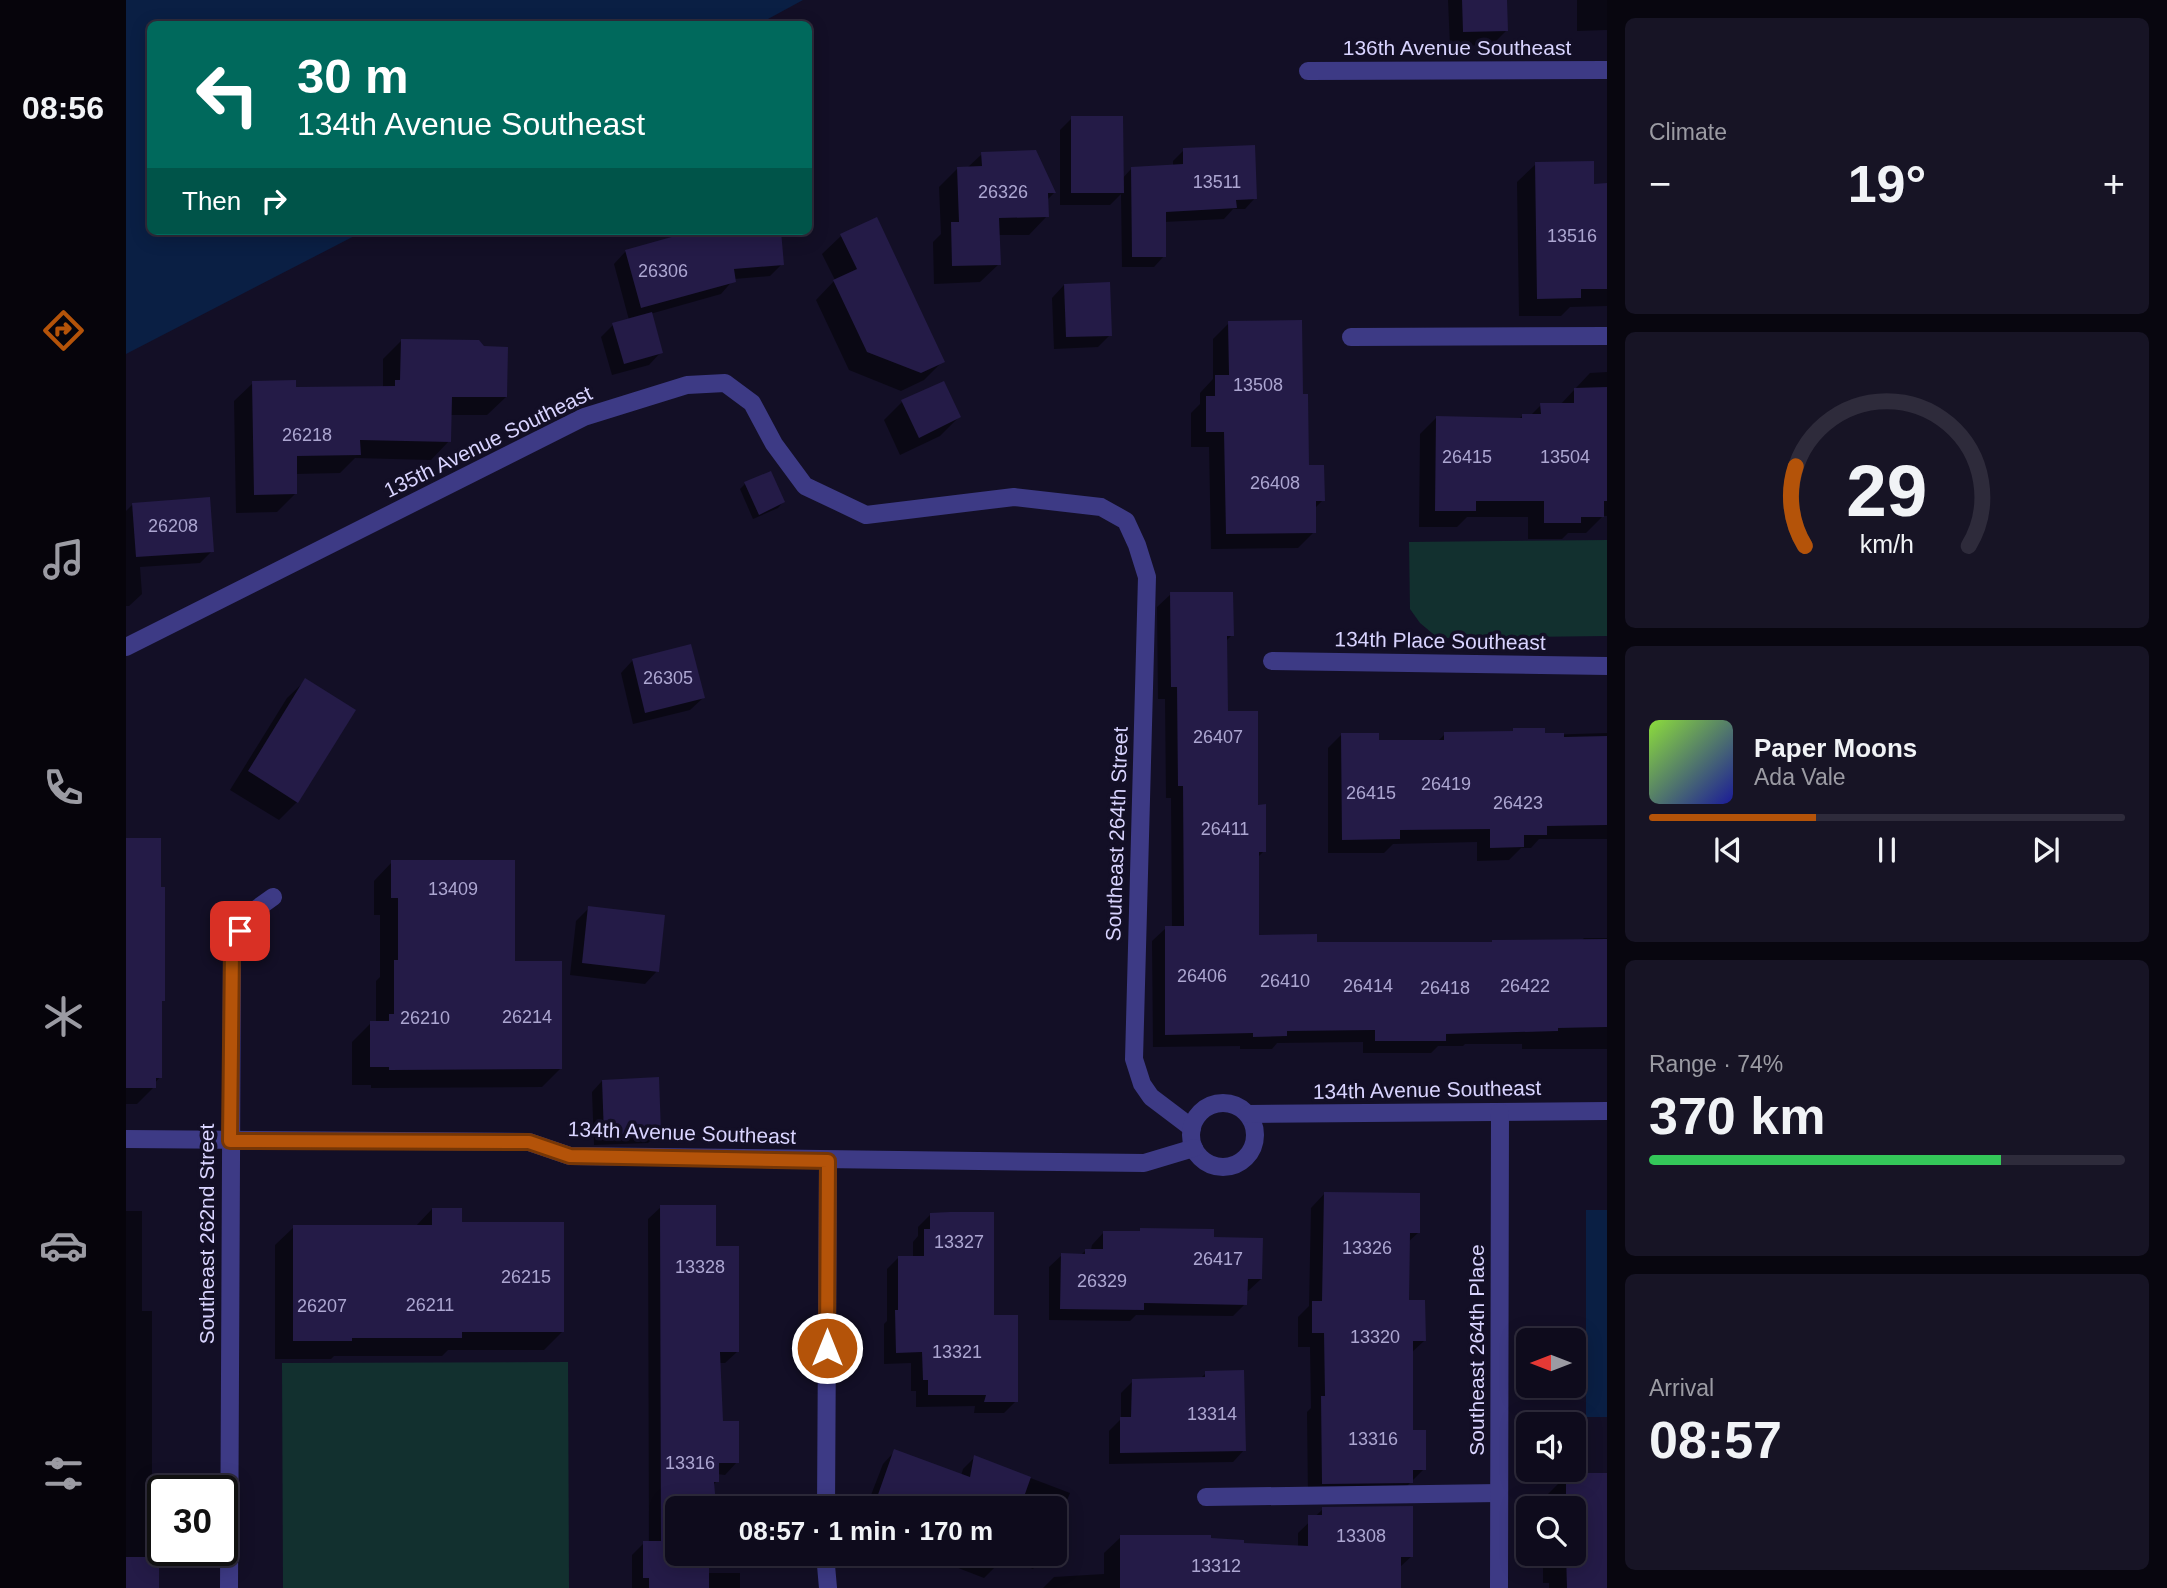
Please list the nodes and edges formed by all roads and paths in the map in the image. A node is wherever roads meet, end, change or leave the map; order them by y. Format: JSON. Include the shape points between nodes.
{"nodes":[{"id":1,"x":1607,"y":70,"type":"edge"},
{"id":2,"x":1308,"y":71,"type":"dead end"},
{"id":3,"x":1607,"y":336,"type":"edge"},
{"id":4,"x":1351,"y":337,"type":"dead end"},
{"id":5,"x":1126,"y":522,"type":"joint"},
{"id":6,"x":126,"y":647,"type":"edge"},
{"id":7,"x":1272,"y":661,"type":"dead end"},
{"id":8,"x":1607,"y":666,"type":"edge"},
{"id":9,"x":274,"y":897,"type":"dead end"},
{"id":10,"x":1607,"y":1111,"type":"edge"},
{"id":11,"x":1500,"y":1112,"type":"junction"},
{"id":12,"x":1248,"y":1114,"type":"junction"},
{"id":13,"x":1192,"y":1128,"type":"junction"},
{"id":14,"x":126,"y":1139,"type":"edge"},
{"id":15,"x":230,"y":1141,"type":"junction"},
{"id":16,"x":1194,"y":1147,"type":"junction"},
{"id":17,"x":828,"y":1161,"type":"junction"},
{"id":18,"x":1499,"y":1493,"type":"junction"},
{"id":19,"x":825,"y":1496,"type":"edge"},
{"id":20,"x":1206,"y":1497,"type":"dead end"},
{"id":21,"x":826,"y":1566,"type":"edge"},
{"id":22,"x":229,"y":1588,"type":"edge"},
{"id":23,"x":828,"y":1588,"type":"edge"},
{"id":24,"x":1499,"y":1588,"type":"edge"}],
"edges":[{"from":1,"to":2,"type":"street","name":"136th Avenue Southeast"},
{"from":3,"to":4,"type":"street"},
{"from":5,"to":6,"type":"street","name":"135th Avenue Southeast","via":[[1101,507],[1014,497],[866,515],[805,486],[743,396],[725,383],[687,385],[584,417]]},
{"from":5,"to":13,"type":"street","name":"Southeast 264th Street","via":[[1147,577],[1134,1059],[1151,1097]]},
{"from":7,"to":8,"type":"street","name":"134th Place Southeast"},
{"from":9,"to":15,"type":"street","name":"Southeast 262nd Street","via":[[248,915],[232,948]]},
{"from":10,"to":11,"type":"street","name":"134th Avenue Southeast"},
{"from":11,"to":12,"type":"street","name":"134th Avenue Southeast"},
{"from":11,"to":18,"type":"street","name":"Southeast 264th Place"},
{"from":12,"to":13,"type":"street","name":"134th Avenue Southeast","via":[[1221,1103],[1202,1110]]},
{"from":12,"to":16,"type":"street","via":[[1255,1135],[1240,1162],[1230,1166],[1208,1163]]},
{"from":13,"to":16,"type":"street"},
{"from":14,"to":15,"type":"street","name":"134th Avenue Southeast"},
{"from":15,"to":17,"type":"street","name":"134th Avenue Southeast","via":[[529,1142],[570,1156]]},
{"from":15,"to":22,"type":"street","name":"Southeast 262nd Street"},
{"from":16,"to":17,"type":"street","name":"134th Avenue Southeast","via":[[1144,1163]]},
{"from":17,"to":19,"type":"street"},
{"from":18,"to":20,"type":"street"},
{"from":18,"to":24,"type":"street","name":"Southeast 264th Place"},
{"from":21,"to":23,"type":"street"}]}
